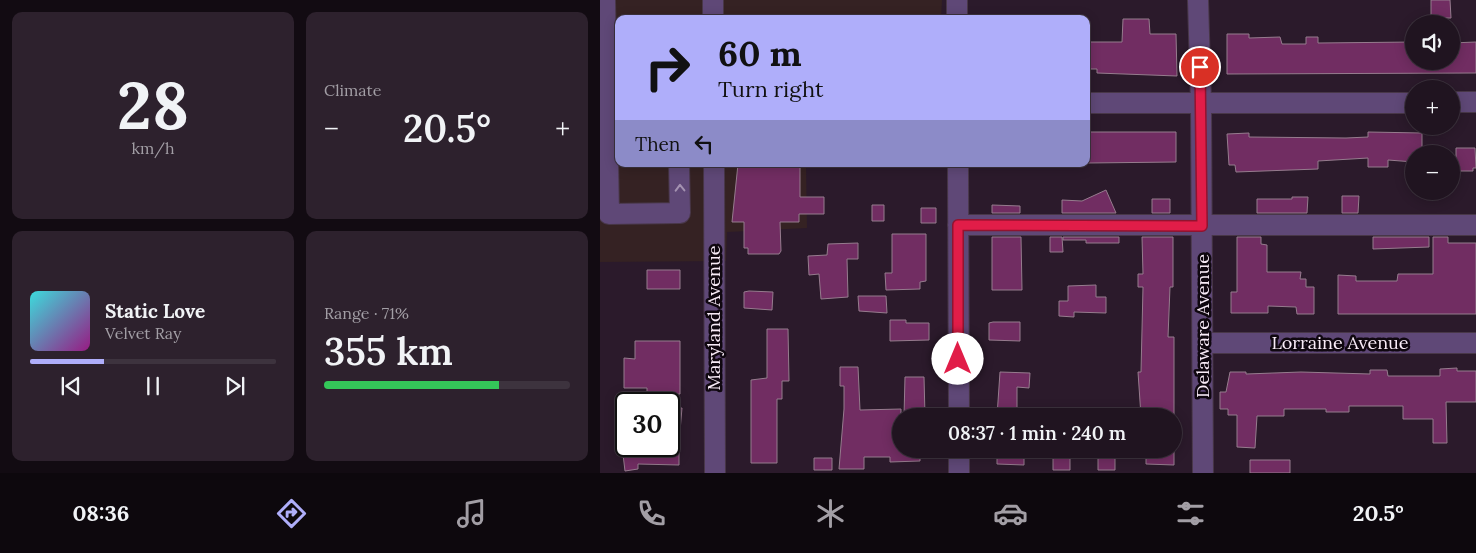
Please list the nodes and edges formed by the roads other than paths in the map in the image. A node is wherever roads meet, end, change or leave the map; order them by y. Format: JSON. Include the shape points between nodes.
{"nodes":[{"id":1,"x":606,"y":0,"type":"edge"},
{"id":2,"x":713,"y":0,"type":"edge"},
{"id":3,"x":957,"y":0,"type":"edge"},
{"id":4,"x":1198,"y":0,"type":"edge"},
{"id":5,"x":713,"y":15,"type":"edge"},
{"id":6,"x":957,"y":15,"type":"edge"},
{"id":7,"x":1405,"y":102,"type":"edge"},
{"id":8,"x":1460,"y":102,"type":"edge"},
{"id":9,"x":1476,"y":102,"type":"edge"},
{"id":10,"x":609,"y":103,"type":"edge"},
{"id":11,"x":1090,"y":103,"type":"edge"},
{"id":12,"x":1201,"y":103,"type":"junction"},
{"id":13,"x":679,"y":167,"type":"edge"},
{"id":14,"x":714,"y":167,"type":"edge"},
{"id":15,"x":958,"y":167,"type":"edge"},
{"id":16,"x":958,"y":225,"type":"junction"},
{"id":17,"x":1476,"y":225,"type":"edge"},
{"id":18,"x":1202,"y":226,"type":"junction"},
{"id":19,"x":1203,"y":343,"type":"junction"},
{"id":20,"x":1476,"y":343,"type":"edge"},
{"id":21,"x":959,"y":408,"type":"edge"},
{"id":22,"x":959,"y":458,"type":"edge"},
{"id":23,"x":715,"y":473,"type":"edge"},
{"id":24,"x":959,"y":473,"type":"edge"},
{"id":25,"x":1204,"y":473,"type":"edge"}],
"edges":[{"from":1,"to":10,"type":"street"},
{"from":2,"to":5,"type":"street"},
{"from":3,"to":6,"type":"street"},
{"from":4,"to":12,"type":"street","name":"Delaware Avenue"},
{"from":7,"to":12,"type":"street"},
{"from":8,"to":9,"type":"street"},
{"from":10,"to":13,"type":"street","one_way":true,"via":[[609,214],[680,212]]},
{"from":11,"to":12,"type":"street"},
{"from":12,"to":18,"type":"street","name":"Delaware Avenue"},
{"from":14,"to":23,"type":"street","name":"Maryland Avenue"},
{"from":15,"to":16,"type":"street"},
{"from":16,"to":18,"type":"street"},
{"from":16,"to":21,"type":"street"},
{"from":17,"to":18,"type":"street"},
{"from":18,"to":19,"type":"street","name":"Delaware Avenue"},
{"from":19,"to":20,"type":"street","name":"Lorraine Avenue"},
{"from":19,"to":25,"type":"street","name":"Delaware Avenue"},
{"from":22,"to":24,"type":"street"}]}
